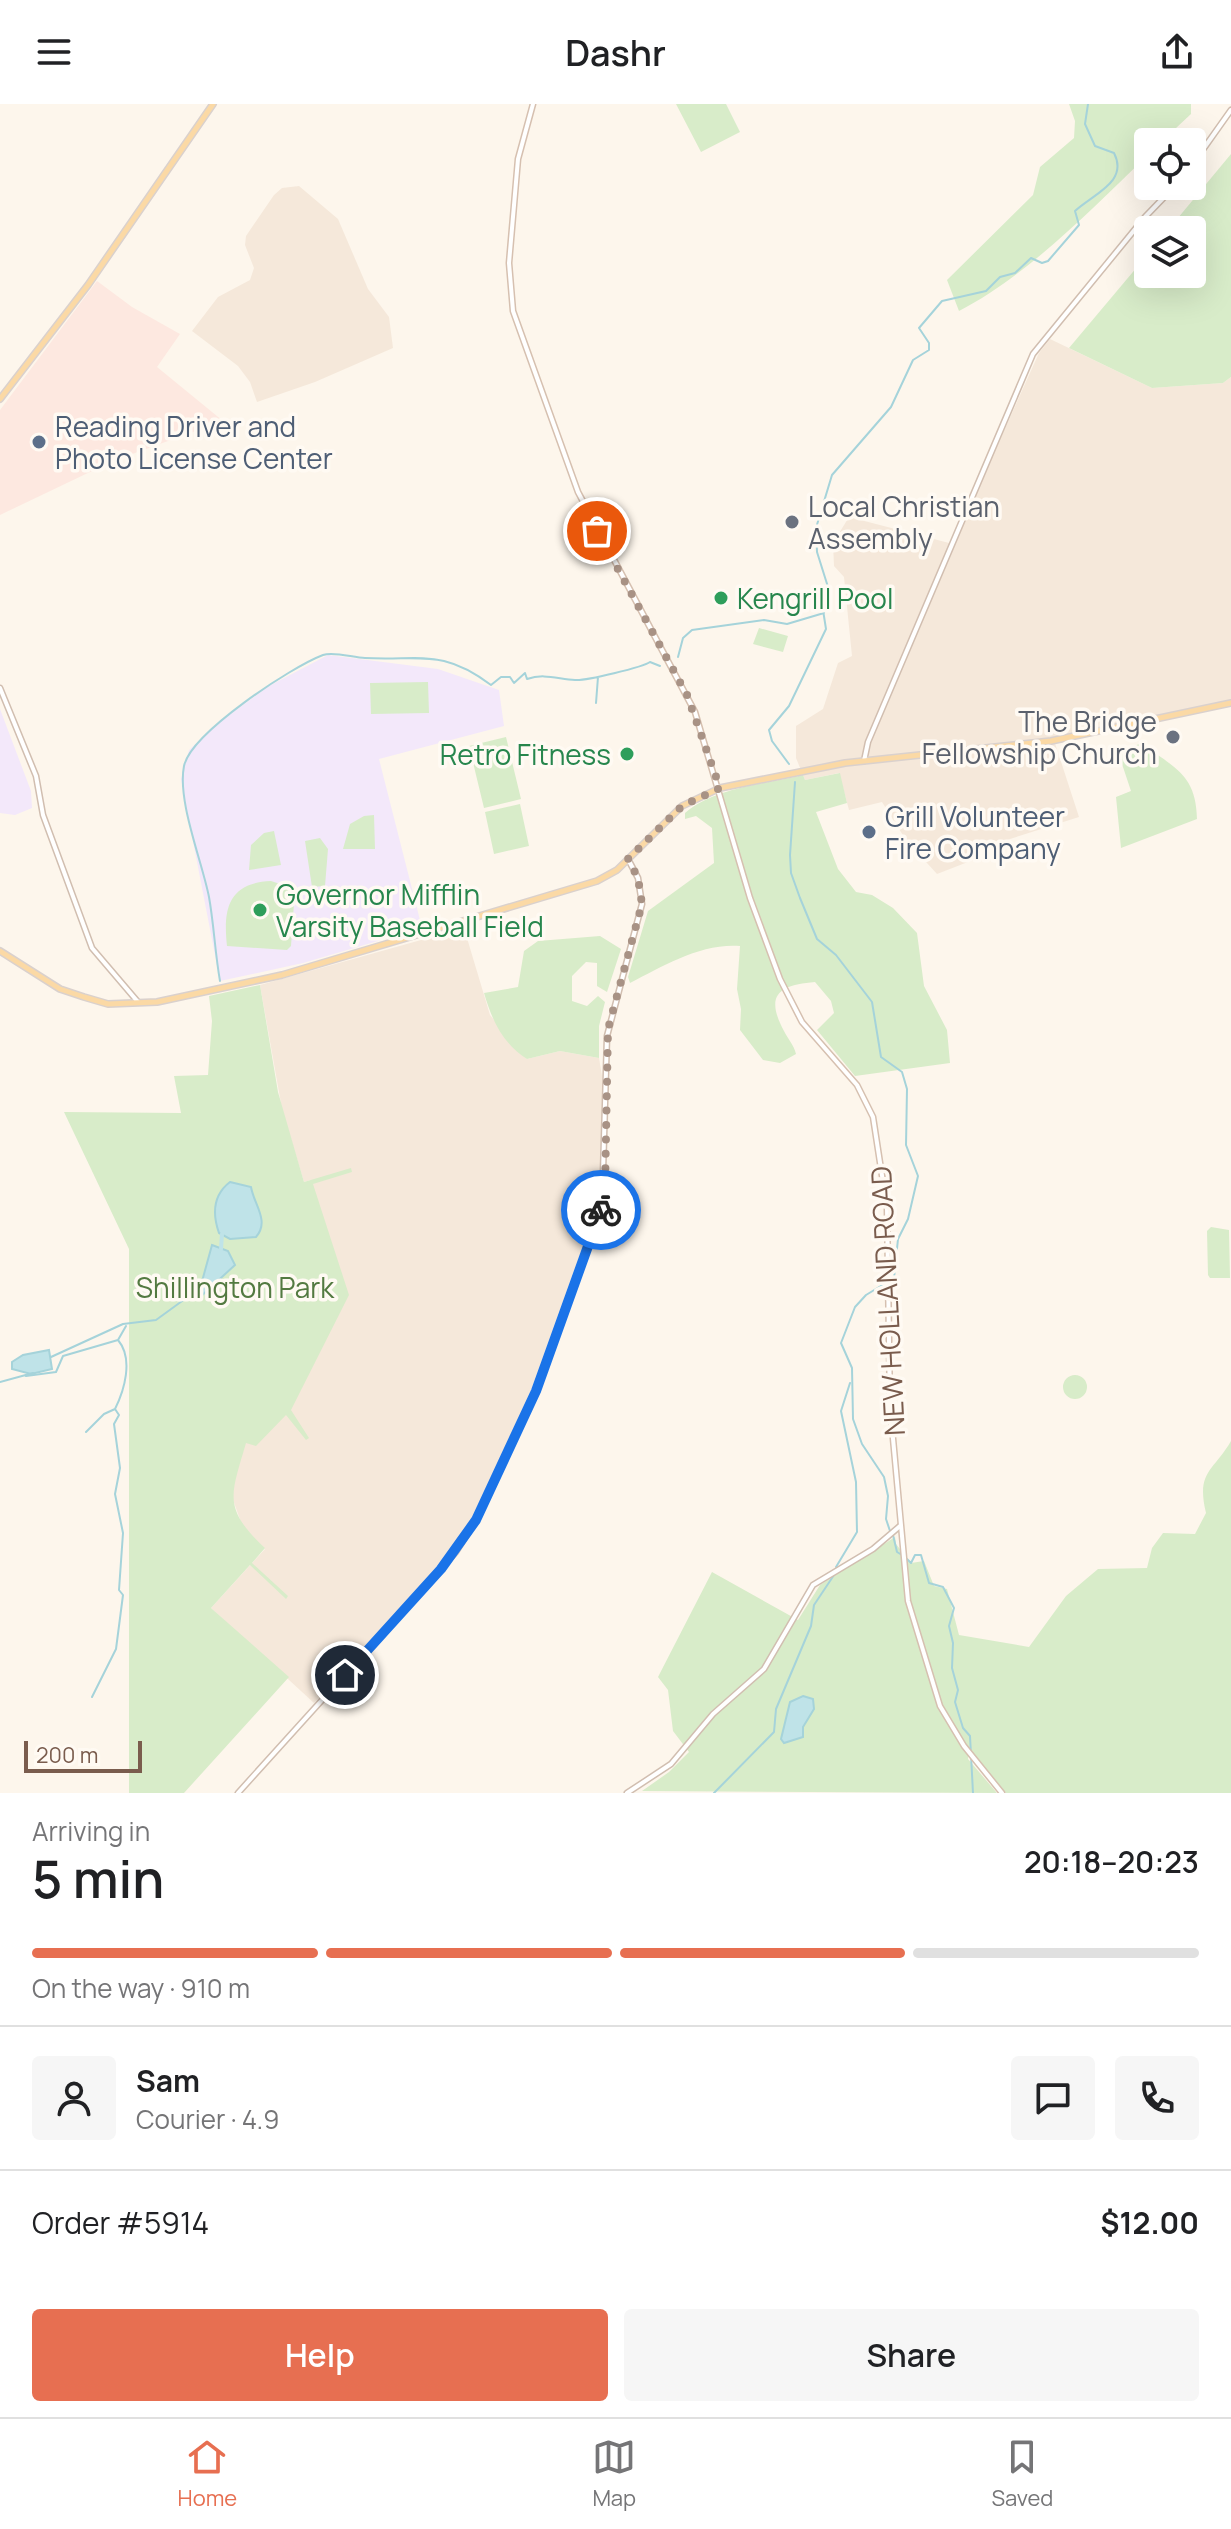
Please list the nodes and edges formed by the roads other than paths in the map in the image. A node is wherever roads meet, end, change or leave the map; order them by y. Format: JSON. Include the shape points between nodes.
{"nodes":[{"id":1,"x":213,"y":104,"type":"edge"},
{"id":2,"x":533,"y":104,"type":"edge"},
{"id":3,"x":1231,"y":110,"type":"edge"},
{"id":4,"x":1206,"y":145,"type":"edge"},
{"id":5,"x":1161,"y":200,"type":"edge"},
{"id":6,"x":0,"y":399,"type":"edge"},
{"id":7,"x":0,"y":688,"type":"edge"},
{"id":8,"x":1231,"y":703,"type":"edge"},
{"id":9,"x":864,"y":761,"type":"junction"},
{"id":10,"x":720,"y":788,"type":"junction"},
{"id":11,"x":628,"y":859,"type":"junction"},
{"id":12,"x":0,"y":951,"type":"edge"},
{"id":13,"x":139,"y":1004,"type":"junction"},
{"id":14,"x":900,"y":1526,"type":"junction"},
{"id":15,"x":238,"y":1793,"type":"edge"},
{"id":16,"x":627,"y":1793,"type":"edge"},
{"id":17,"x":1002,"y":1793,"type":"edge"}],
"edges":[{"from":1,"to":6,"type":"main road","via":[[96,273]]},
{"from":2,"to":10,"type":"street","name":"NEW HOLLAND ROAD","via":[[518,159],[509,263],[513,311],[578,492],[687,695]]},
{"from":3,"to":4,"type":"street"},
{"from":5,"to":9,"type":"street","via":[[1033,354],[941,565]]},
{"from":7,"to":13,"type":"street","via":[[36,776],[43,815],[92,948]]},
{"from":8,"to":9,"type":"main road","via":[[1037,743]]},
{"from":9,"to":10,"type":"main road"},
{"from":10,"to":11,"type":"main road","via":[[682,806]]},
{"from":10,"to":14,"type":"street","name":"NEW HOLLAND ROAD","via":[[750,898],[787,993],[810,1033],[857,1085],[873,1117],[886,1197],[890,1406]]},
{"from":11,"to":13,"type":"main road","via":[[590,884],[282,975]]},
{"from":11,"to":15,"type":"street","via":[[642,904],[608,1029],[604,1194],[536,1391],[456,1552]]},
{"from":12,"to":13,"type":"main road","via":[[60,989],[108,1004]]},
{"from":14,"to":16,"type":"street","via":[[813,1585],[764,1669],[713,1714],[671,1764]]},
{"from":14,"to":17,"type":"street","name":"NEW HOLLAND ROAD","via":[[913,1623],[930,1680],[945,1716]]}]}
